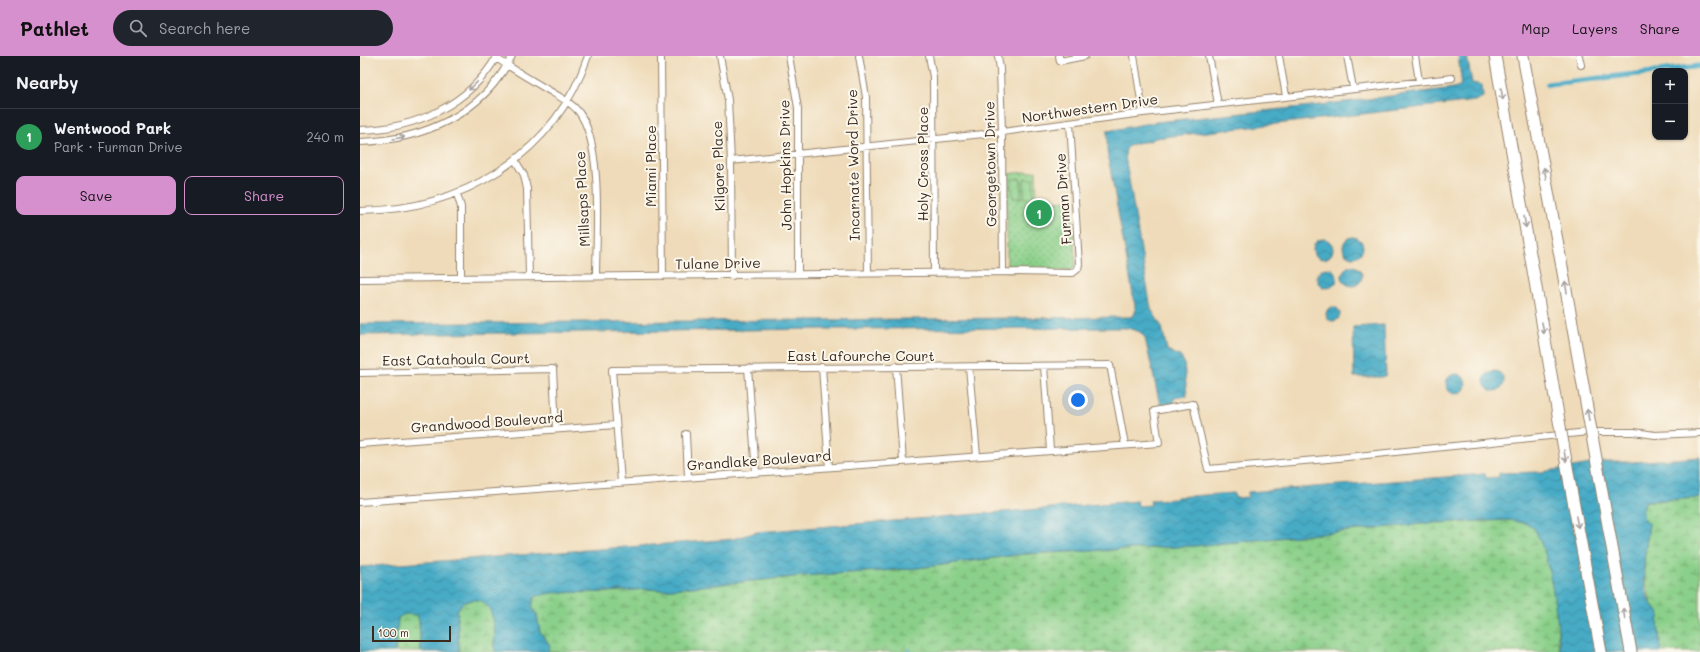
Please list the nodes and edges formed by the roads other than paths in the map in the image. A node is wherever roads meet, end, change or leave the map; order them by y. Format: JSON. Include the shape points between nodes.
{"nodes":[{"id":1,"x":512,"y":56,"type":"edge"},
{"id":2,"x":588,"y":56,"type":"edge"},
{"id":3,"x":661,"y":56,"type":"edge"},
{"id":4,"x":720,"y":56,"type":"edge"},
{"id":5,"x":789,"y":56,"type":"edge"},
{"id":6,"x":859,"y":56,"type":"edge"},
{"id":7,"x":929,"y":56,"type":"edge"},
{"id":8,"x":998,"y":56,"type":"edge"},
{"id":9,"x":1059,"y":56,"type":"edge"},
{"id":10,"x":1085,"y":56,"type":"edge"},
{"id":11,"x":1134,"y":56,"type":"edge"},
{"id":12,"x":1209,"y":56,"type":"edge"},
{"id":13,"x":1278,"y":56,"type":"edge"},
{"id":14,"x":1347,"y":56,"type":"edge"},
{"id":15,"x":1415,"y":56,"type":"edge"},
{"id":16,"x":1495,"y":56,"type":"edge"},
{"id":17,"x":1523,"y":56,"type":"edge"},
{"id":18,"x":1529,"y":56,"type":"edge"},
{"id":19,"x":1579,"y":56,"type":"edge"},
{"id":20,"x":497,"y":57,"type":"edge"},
{"id":21,"x":508,"y":65,"type":"junction"},
{"id":22,"x":1580,"y":65,"type":"dead end"},
{"id":23,"x":1452,"y":78,"type":"dead end"},
{"id":24,"x":1419,"y":81,"type":"junction"},
{"id":25,"x":1352,"y":88,"type":"junction"},
{"id":26,"x":1286,"y":96,"type":"junction"},
{"id":27,"x":566,"y":101,"type":"junction"},
{"id":28,"x":1218,"y":104,"type":"junction"},
{"id":29,"x":1144,"y":113,"type":"junction"},
{"id":30,"x":1535,"y":120,"type":"junction"},
{"id":31,"x":1070,"y":123,"type":"junction"},
{"id":32,"x":360,"y":130,"type":"edge"},
{"id":33,"x":1002,"y":132,"type":"junction"},
{"id":34,"x":934,"y":139,"type":"junction"},
{"id":35,"x":360,"y":142,"type":"edge"},
{"id":36,"x":865,"y":147,"type":"junction"},
{"id":37,"x":798,"y":154,"type":"junction"},
{"id":38,"x":515,"y":160,"type":"junction"},
{"id":39,"x":731,"y":161,"type":"junction"},
{"id":40,"x":457,"y":194,"type":"junction"},
{"id":41,"x":360,"y":211,"type":"edge"},
{"id":42,"x":1076,"y":271,"type":"joint"},
{"id":43,"x":1003,"y":272,"type":"junction"},
{"id":44,"x":868,"y":273,"type":"junction"},
{"id":45,"x":934,"y":273,"type":"junction"},
{"id":46,"x":798,"y":274,"type":"junction"},
{"id":47,"x":596,"y":276,"type":"junction"},
{"id":48,"x":663,"y":276,"type":"junction"},
{"id":49,"x":732,"y":276,"type":"junction"},
{"id":50,"x":530,"y":277,"type":"junction"},
{"id":51,"x":461,"y":278,"type":"junction"},
{"id":52,"x":360,"y":279,"type":"edge"},
{"id":53,"x":896,"y":366,"type":"junction"},
{"id":54,"x":1044,"y":366,"type":"junction"},
{"id":55,"x":822,"y":367,"type":"junction"},
{"id":56,"x":969,"y":367,"type":"junction"},
{"id":57,"x":748,"y":368,"type":"junction"},
{"id":58,"x":360,"y":372,"type":"edge"},
{"id":59,"x":616,"y":425,"type":"junction"},
{"id":60,"x":556,"y":428,"type":"junction"},
{"id":61,"x":1700,"y":433,"type":"edge"},
{"id":62,"x":686,"y":434,"type":"dead end"},
{"id":63,"x":360,"y":444,"type":"edge"},
{"id":64,"x":1125,"y":445,"type":"junction"},
{"id":65,"x":1050,"y":450,"type":"junction"},
{"id":66,"x":977,"y":456,"type":"junction"},
{"id":67,"x":903,"y":462,"type":"junction"},
{"id":68,"x":829,"y":467,"type":"junction"},
{"id":69,"x":756,"y":472,"type":"junction"},
{"id":70,"x":688,"y":477,"type":"junction"},
{"id":71,"x":621,"y":482,"type":"junction"},
{"id":72,"x":360,"y":502,"type":"edge"},
{"id":73,"x":1597,"y":627,"type":"junction"},
{"id":74,"x":1595,"y":652,"type":"edge"},
{"id":75,"x":1601,"y":652,"type":"edge"},
{"id":76,"x":1632,"y":652,"type":"edge"}],
"edges":[{"from":1,"to":21,"type":"street"},
{"from":2,"to":27,"type":"street"},
{"from":3,"to":48,"type":"street","name":"Miami Place"},
{"from":4,"to":39,"type":"street","name":"Kilgore Place","via":[[728,100]]},
{"from":5,"to":37,"type":"street","name":"John Hopkins Drive","via":[[798,108]]},
{"from":6,"to":36,"type":"street","name":"Incarnate Word Drive","via":[[866,97]]},
{"from":7,"to":34,"type":"street","name":"Holy Cross Place","via":[[933,77]]},
{"from":8,"to":33,"type":"street","name":"Georgetown Drive"},
{"from":9,"to":10,"type":"street","via":[[1060,61]]},
{"from":11,"to":29,"type":"street"},
{"from":12,"to":28,"type":"street"},
{"from":13,"to":26,"type":"street"},
{"from":14,"to":25,"type":"street"},
{"from":15,"to":24,"type":"street"},
{"from":16,"to":73,"type":"highway","one_way":true,"bridge":true},
{"from":17,"to":30,"type":"highway"},
{"from":18,"to":30,"type":"highway"},
{"from":19,"to":22,"type":"street"},
{"from":20,"to":21,"type":"street","name":"Millsaps Place"},
{"from":20,"to":32,"type":"street","one_way":true,"via":[[470,90],[437,113],[401,126]]},
{"from":21,"to":27,"type":"street","name":"Millsaps Place"},
{"from":35,"to":21,"type":"street","one_way":true,"via":[[403,138],[440,125],[476,101]]},
{"from":23,"to":24,"type":"street","name":"Northwestern Drive"},
{"from":24,"to":25,"type":"street","name":"Northwestern Drive"},
{"from":25,"to":26,"type":"street","name":"Northwestern Drive"},
{"from":26,"to":28,"type":"street","name":"Northwestern Drive"},
{"from":27,"to":38,"type":"street","via":[[533,144]]},
{"from":27,"to":47,"type":"street","name":"Millsaps Place","via":[[578,111],[586,125],[595,164]]},
{"from":28,"to":29,"type":"street","name":"Northwestern Drive"},
{"from":29,"to":31,"type":"street","name":"Northwestern Drive"},
{"from":76,"to":30,"type":"highway","one_way":true,"bridge":true},
{"from":31,"to":33,"type":"street","name":"Northwestern Drive"},
{"from":31,"to":42,"type":"street","name":"Furman Drive","via":[[1079,264]]},
{"from":33,"to":34,"type":"street","name":"Northwestern Drive"},
{"from":33,"to":43,"type":"street","name":"Georgetown Drive"},
{"from":34,"to":36,"type":"street","name":"Northwestern Drive"},
{"from":34,"to":45,"type":"street","name":"Holy Cross Place"},
{"from":36,"to":37,"type":"street","name":"Northwestern Drive"},
{"from":36,"to":44,"type":"street","name":"Incarnate Word Drive"},
{"from":37,"to":39,"type":"street","name":"Northwestern Drive"},
{"from":37,"to":46,"type":"street","name":"John Hopkins Drive"},
{"from":38,"to":40,"type":"street"},
{"from":38,"to":50,"type":"street","via":[[528,189]]},
{"from":39,"to":49,"type":"street","name":"Kilgore Place"},
{"from":40,"to":41,"type":"street","via":[[417,206]]},
{"from":40,"to":51,"type":"street","via":[[461,207]]},
{"from":42,"to":43,"type":"street","name":"Tulane Drive"},
{"from":43,"to":45,"type":"street","name":"Tulane Drive"},
{"from":44,"to":45,"type":"street","name":"Tulane Drive"},
{"from":44,"to":46,"type":"street","name":"Tulane Drive"},
{"from":46,"to":49,"type":"street","name":"Tulane Drive"},
{"from":47,"to":48,"type":"street","name":"Tulane Drive"},
{"from":47,"to":50,"type":"street","name":"Tulane Drive"},
{"from":48,"to":49,"type":"street","name":"Tulane Drive"},
{"from":50,"to":51,"type":"street","name":"Tulane Drive"},
{"from":51,"to":52,"type":"street","name":"Tulane Drive"},
{"from":53,"to":55,"type":"street","name":"East Lafourche Court"},
{"from":53,"to":56,"type":"street","name":"East Lafourche Court"},
{"from":53,"to":67,"type":"street"},
{"from":54,"to":56,"type":"street","name":"East Lafourche Court"},
{"from":54,"to":64,"type":"street","name":"East Lafourche Court","via":[[1110,365]]},
{"from":54,"to":65,"type":"street"},
{"from":55,"to":57,"type":"street","name":"East Lafourche Court"},
{"from":55,"to":68,"type":"street"},
{"from":56,"to":66,"type":"street"},
{"from":57,"to":59,"type":"street","name":"East Lafourche Court","via":[[612,370]]},
{"from":57,"to":69,"type":"street"},
{"from":58,"to":60,"type":"street","name":"East Catahoula Court","via":[[553,369]]},
{"from":59,"to":60,"type":"street","name":"Grandwood Boulevard"},
{"from":59,"to":71,"type":"street"},
{"from":60,"to":63,"type":"street","name":"Grandwood Boulevard"},
{"from":61,"to":64,"type":"street","name":"Grandlake Boulevard","via":[[1655,435],[1634,432],[1588,432],[1208,469],[1193,404],[1154,411],[1159,443]]},
{"from":62,"to":70,"type":"street"},
{"from":64,"to":65,"type":"street","name":"Grandlake Boulevard"},
{"from":65,"to":66,"type":"street","name":"Grandlake Boulevard"},
{"from":66,"to":67,"type":"street","name":"Grandlake Boulevard"},
{"from":67,"to":68,"type":"street","name":"Grandlake Boulevard"},
{"from":68,"to":69,"type":"street","name":"Grandlake Boulevard"},
{"from":69,"to":70,"type":"street","name":"Grandlake Boulevard"},
{"from":70,"to":71,"type":"street","name":"Grandlake Boulevard"},
{"from":71,"to":72,"type":"street","name":"Grandlake Boulevard"},
{"from":73,"to":74,"type":"highway","via":[[1594,635]]},
{"from":73,"to":75,"type":"highway"}]}
